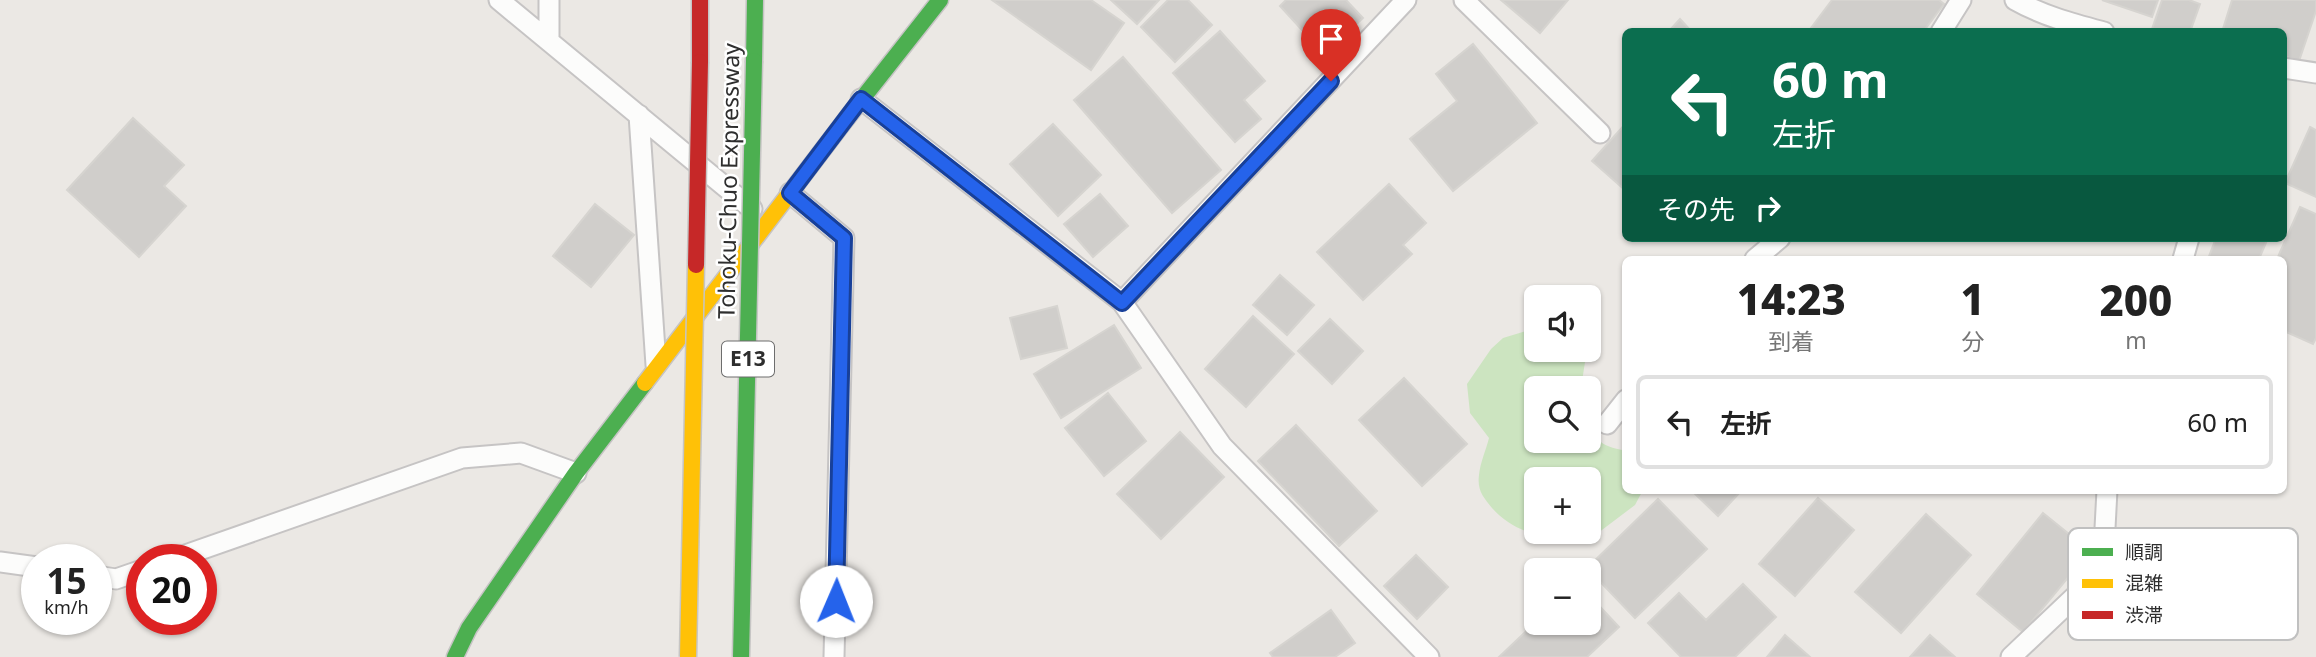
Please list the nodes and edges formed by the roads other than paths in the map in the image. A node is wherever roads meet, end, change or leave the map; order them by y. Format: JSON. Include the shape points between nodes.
{"nodes":[{"id":1,"x":499,"y":0,"type":"edge"},
{"id":2,"x":549,"y":0,"type":"edge"},
{"id":3,"x":700,"y":0,"type":"edge"},
{"id":4,"x":755,"y":0,"type":"edge"},
{"id":5,"x":912,"y":0,"type":"edge"},
{"id":6,"x":940,"y":0,"type":"edge"},
{"id":7,"x":1406,"y":0,"type":"edge"},
{"id":8,"x":1464,"y":0,"type":"edge"},
{"id":9,"x":1961,"y":0,"type":"edge"},
{"id":10,"x":2015,"y":0,"type":"edge"},
{"id":11,"x":1944,"y":28,"type":"edge"},
{"id":12,"x":2089,"y":28,"type":"edge"},
{"id":13,"x":913,"y":34,"type":"junction"},
{"id":14,"x":549,"y":39,"type":"junction"},
{"id":15,"x":2287,"y":68,"type":"edge"},
{"id":16,"x":2316,"y":73,"type":"edge"},
{"id":17,"x":861,"y":99,"type":"junction"},
{"id":18,"x":639,"y":115,"type":"junction"},
{"id":19,"x":1600,"y":134,"type":"dead end"},
{"id":20,"x":790,"y":193,"type":"junction"},
{"id":21,"x":767,"y":222,"type":"junction"},
{"id":22,"x":1775,"y":242,"type":"edge"},
{"id":23,"x":1759,"y":256,"type":"edge"},
{"id":24,"x":1122,"y":303,"type":"junction"},
{"id":25,"x":656,"y":369,"type":"junction"},
{"id":26,"x":1622,"y":405,"type":"edge"},
{"id":27,"x":1607,"y":424,"type":"dead end"},
{"id":28,"x":576,"y":473,"type":"junction"},
{"id":29,"x":2107,"y":494,"type":"edge"},
{"id":30,"x":2105,"y":528,"type":"edge"},
{"id":31,"x":217,"y":544,"type":"edge"},
{"id":32,"x":0,"y":562,"type":"edge"},
{"id":33,"x":21,"y":565,"type":"edge"},
{"id":34,"x":2068,"y":603,"type":"edge"},
{"id":35,"x":455,"y":657,"type":"edge"},
{"id":36,"x":688,"y":657,"type":"edge"},
{"id":37,"x":741,"y":657,"type":"edge"},
{"id":38,"x":834,"y":657,"type":"edge"},
{"id":39,"x":1429,"y":657,"type":"edge"},
{"id":40,"x":2011,"y":657,"type":"edge"}],
"edges":[{"from":1,"to":14,"type":"lane"},
{"from":2,"to":14,"type":"lane"},
{"from":3,"to":36,"type":"main road","name":"Tohoku-Chuo Expressway","number":"E13","bridge":true},
{"from":4,"to":37,"type":"main road","name":"Tohoku-Chuo Expressway","number":"E13","bridge":true},
{"from":5,"to":13,"type":"lane"},
{"from":6,"to":13,"type":"main road"},
{"from":7,"to":24,"type":"lane"},
{"from":8,"to":19,"type":"lane"},
{"from":9,"to":11,"type":"lane"},
{"from":10,"to":12,"type":"lane"},
{"from":13,"to":17,"type":"main road"},
{"from":14,"to":18,"type":"lane"},
{"from":15,"to":16,"type":"lane"},
{"from":17,"to":20,"type":"main road"},
{"from":17,"to":24,"type":"lane"},
{"from":18,"to":21,"type":"lane"},
{"from":18,"to":25,"type":"lane"},
{"from":20,"to":21,"type":"main road"},
{"from":20,"to":38,"type":"lane","via":[[844,238]]},
{"from":21,"to":25,"type":"main road"},
{"from":22,"to":23,"type":"lane"},
{"from":24,"to":39,"type":"lane","via":[[1222,446]]},
{"from":25,"to":28,"type":"main road"},
{"from":26,"to":27,"type":"lane"},
{"from":28,"to":31,"type":"lane","via":[[521,453],[462,458]]},
{"from":28,"to":35,"type":"main road"},
{"from":29,"to":30,"type":"lane"},
{"from":32,"to":33,"type":"lane"},
{"from":34,"to":40,"type":"lane"}]}
